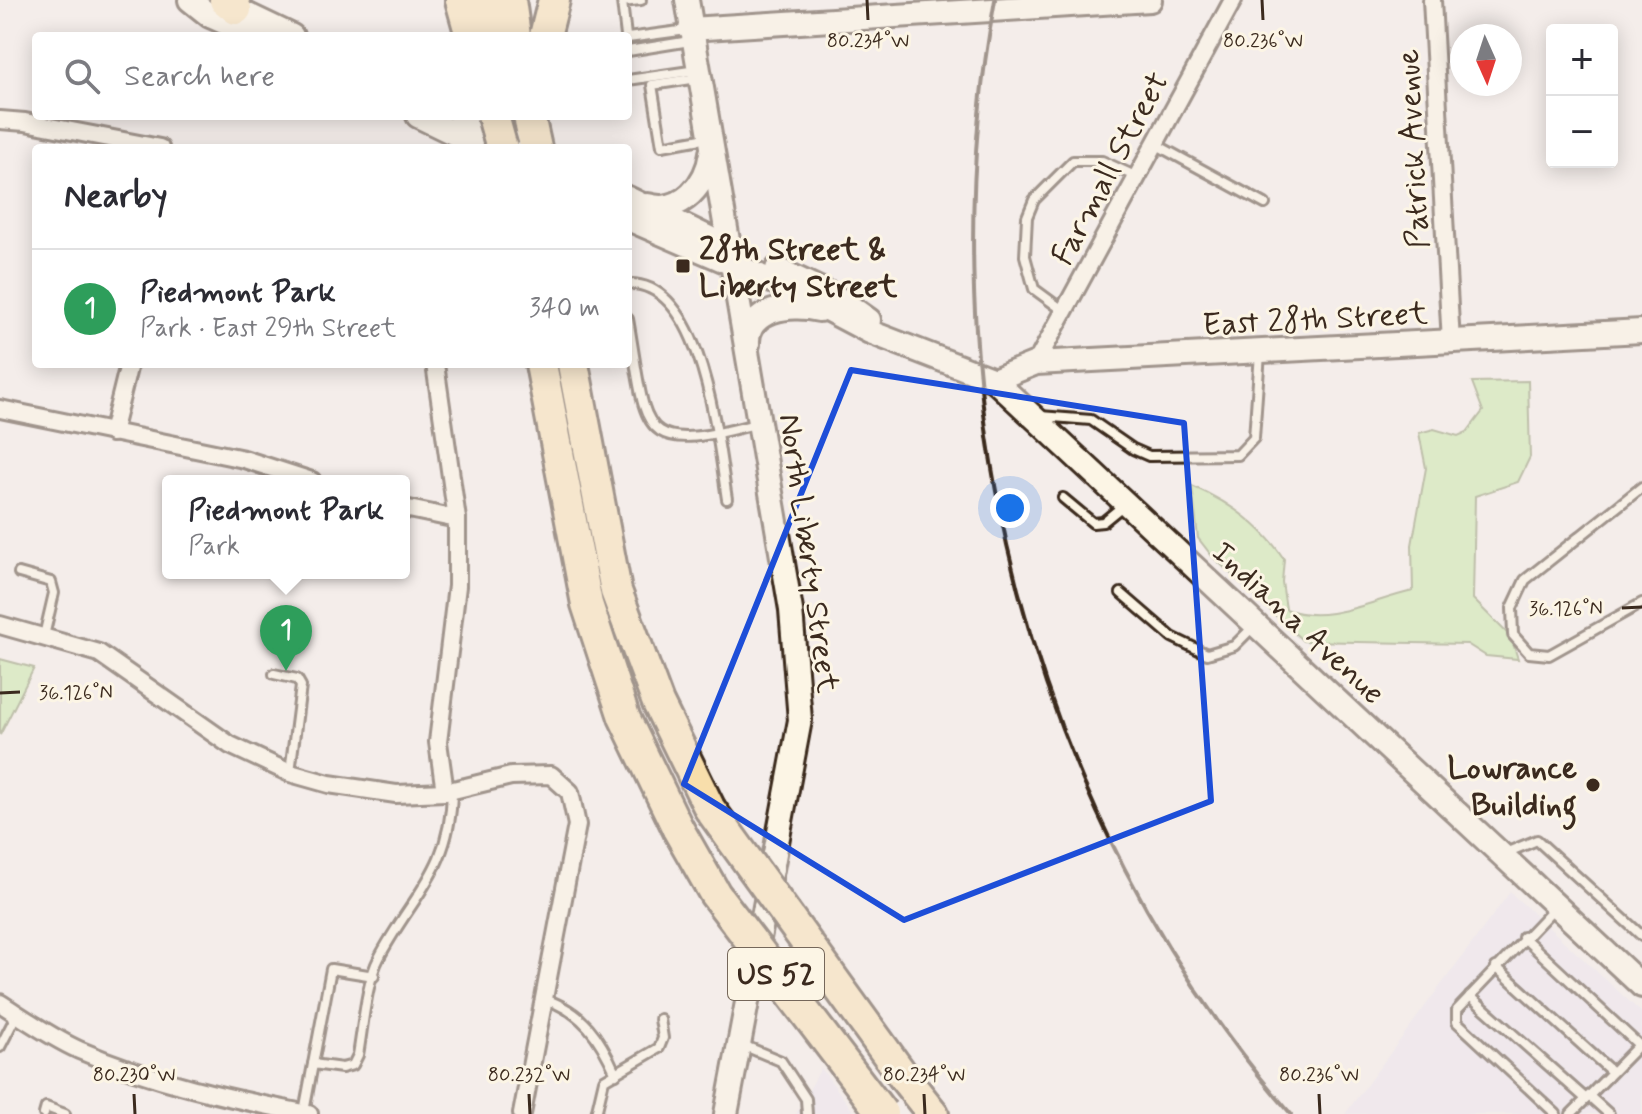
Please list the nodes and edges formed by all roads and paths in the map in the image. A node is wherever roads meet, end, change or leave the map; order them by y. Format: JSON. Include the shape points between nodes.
{"nodes":[{"id":1,"x":190,"y":0,"type":"edge"},
{"id":2,"x":461,"y":0,"type":"edge"},
{"id":3,"x":485,"y":0,"type":"edge"},
{"id":4,"x":510,"y":0,"type":"edge"},
{"id":5,"x":554,"y":0,"type":"edge"},
{"id":6,"x":641,"y":0,"type":"edge"},
{"id":7,"x":687,"y":0,"type":"edge"},
{"id":8,"x":1150,"y":0,"type":"edge"},
{"id":9,"x":1233,"y":0,"type":"edge"},
{"id":10,"x":1432,"y":0,"type":"edge"},
{"id":11,"x":226,"y":3,"type":"edge"},
{"id":12,"x":246,"y":32,"type":"edge"},
{"id":13,"x":284,"y":32,"type":"edge"},
{"id":14,"x":470,"y":32,"type":"edge"},
{"id":15,"x":489,"y":32,"type":"edge"},
{"id":16,"x":514,"y":32,"type":"edge"},
{"id":17,"x":546,"y":32,"type":"edge"},
{"id":18,"x":626,"y":32,"type":"edge"},
{"id":19,"x":691,"y":35,"type":"junction"},
{"id":20,"x":632,"y":37,"type":"edge"},
{"id":21,"x":632,"y":50,"type":"edge"},
{"id":22,"x":698,"y":74,"type":"junction"},
{"id":23,"x":632,"y":80,"type":"edge"},
{"id":24,"x":0,"y":120,"type":"edge"},
{"id":25,"x":426,"y":120,"type":"edge"},
{"id":26,"x":468,"y":120,"type":"edge"},
{"id":27,"x":494,"y":120,"type":"edge"},
{"id":28,"x":502,"y":120,"type":"edge"},
{"id":29,"x":530,"y":120,"type":"edge"},
{"id":30,"x":541,"y":120,"type":"edge"},
{"id":31,"x":711,"y":143,"type":"junction"},
{"id":32,"x":1155,"y":143,"type":"junction"},
{"id":33,"x":139,"y":144,"type":"edge"},
{"id":34,"x":476,"y":144,"type":"edge"},
{"id":35,"x":503,"y":144,"type":"edge"},
{"id":36,"x":504,"y":144,"type":"edge"},
{"id":37,"x":516,"y":144,"type":"edge"},
{"id":38,"x":535,"y":144,"type":"edge"},
{"id":39,"x":544,"y":144,"type":"edge"},
{"id":40,"x":1137,"y":177,"type":"junction"},
{"id":41,"x":1265,"y":204,"type":"dead end"},
{"id":42,"x":632,"y":206,"type":"edge"},
{"id":43,"x":632,"y":207,"type":"edge"},
{"id":44,"x":731,"y":255,"type":"junction"},
{"id":45,"x":632,"y":284,"type":"edge"},
{"id":46,"x":1064,"y":311,"type":"junction"},
{"id":47,"x":837,"y":315,"type":"junction"},
{"id":48,"x":1642,"y":331,"type":"edge"},
{"id":49,"x":892,"y":338,"type":"junction"},
{"id":50,"x":632,"y":340,"type":"edge"},
{"id":51,"x":1451,"y":343,"type":"junction"},
{"id":52,"x":1260,"y":352,"type":"junction"},
{"id":53,"x":749,"y":357,"type":"junction"},
{"id":54,"x":1036,"y":363,"type":"junction"},
{"id":55,"x":128,"y":368,"type":"edge"},
{"id":56,"x":436,"y":368,"type":"edge"},
{"id":57,"x":542,"y":368,"type":"edge"},
{"id":58,"x":574,"y":368,"type":"edge"},
{"id":59,"x":994,"y":380,"type":"junction"},
{"id":60,"x":0,"y":409,"type":"edge"},
{"id":61,"x":1033,"y":417,"type":"junction"},
{"id":62,"x":760,"y":423,"type":"junction"},
{"id":63,"x":112,"y":433,"type":"junction"},
{"id":64,"x":716,"y":434,"type":"junction"},
{"id":65,"x":293,"y":475,"type":"edge"},
{"id":66,"x":1642,"y":487,"type":"edge"},
{"id":67,"x":1063,"y":498,"type":"dead end"},
{"id":68,"x":727,"y":499,"type":"dead end"},
{"id":69,"x":1126,"y":503,"type":"junction"},
{"id":70,"x":410,"y":509,"type":"edge"},
{"id":71,"x":457,"y":519,"type":"junction"},
{"id":72,"x":19,"y":573,"type":"dead end"},
{"id":73,"x":1121,"y":593,"type":"dead end"},
{"id":74,"x":1642,"y":603,"type":"edge"},
{"id":75,"x":0,"y":625,"type":"edge"},
{"id":76,"x":1256,"y":625,"type":"junction"},
{"id":77,"x":44,"y":636,"type":"junction"},
{"id":78,"x":274,"y":674,"type":"dead end"},
{"id":79,"x":290,"y":773,"type":"junction"},
{"id":80,"x":448,"y":791,"type":"junction"},
{"id":81,"x":1502,"y":855,"type":"junction"},
{"id":82,"x":1556,"y":906,"type":"junction"},
{"id":83,"x":1642,"y":936,"type":"edge"},
{"id":84,"x":1523,"y":937,"type":"junction"},
{"id":85,"x":1496,"y":967,"type":"junction"},
{"id":86,"x":374,"y":976,"type":"junction"},
{"id":87,"x":1642,"y":986,"type":"edge"},
{"id":88,"x":1470,"y":996,"type":"junction"},
{"id":89,"x":544,"y":999,"type":"junction"},
{"id":90,"x":0,"y":1003,"type":"edge"},
{"id":91,"x":17,"y":1014,"type":"junction"},
{"id":92,"x":660,"y":1019,"type":"dead end"},
{"id":93,"x":739,"y":1044,"type":"junction"},
{"id":94,"x":1641,"y":1046,"type":"edge"},
{"id":95,"x":0,"y":1047,"type":"edge"},
{"id":96,"x":313,"y":1064,"type":"junction"},
{"id":97,"x":1612,"y":1072,"type":"junction"},
{"id":98,"x":616,"y":1074,"type":"junction"},
{"id":99,"x":1586,"y":1099,"type":"junction"},
{"id":100,"x":306,"y":1113,"type":"edge"},
{"id":101,"x":44,"y":1114,"type":"edge"},
{"id":102,"x":65,"y":1114,"type":"edge"},
{"id":103,"x":522,"y":1114,"type":"edge"},
{"id":104,"x":596,"y":1114,"type":"edge"},
{"id":105,"x":726,"y":1114,"type":"edge"},
{"id":106,"x":807,"y":1114,"type":"edge"},
{"id":107,"x":882,"y":1114,"type":"edge"},
{"id":108,"x":933,"y":1114,"type":"edge"},
{"id":109,"x":1556,"y":1114,"type":"edge"},
{"id":110,"x":1571,"y":1114,"type":"edge"},
{"id":111,"x":1609,"y":1114,"type":"edge"}],
"edges":[{"from":1,"to":12,"type":"main road"},
{"from":2,"to":14,"type":"highway"},
{"from":3,"to":15,"type":"highway"},
{"from":4,"to":16,"type":"highway"},
{"from":5,"to":17,"type":"highway"},
{"from":6,"to":18,"type":"lane","via":[[622,2]]},
{"from":7,"to":19,"type":"main road","name":"North Liberty Street"},
{"from":8,"to":19,"type":"main road"},
{"from":9,"to":32,"type":"street","name":"Farmall Street"},
{"from":10,"to":51,"type":"street","name":"Patrick Avenue"},
{"from":11,"to":13,"type":"main road"},
{"from":19,"to":20,"type":"lane"},
{"from":19,"to":21,"type":"lane"},
{"from":19,"to":22,"type":"main road","name":"North Liberty Street"},
{"from":22,"to":23,"type":"lane"},
{"from":22,"to":31,"type":"main road","name":"North Liberty Street"},
{"from":22,"to":31,"type":"lane","via":[[652,85],[662,146]]},
{"from":24,"to":33,"type":"street"},
{"from":25,"to":34,"type":"main road"},
{"from":26,"to":37,"type":"main road"},
{"from":27,"to":35,"type":"highway","bridge":true},
{"from":28,"to":36,"type":"highway"},
{"from":29,"to":38,"type":"highway"},
{"from":30,"to":39,"type":"highway"},
{"from":31,"to":42,"type":"main road","via":[[706,177],[688,197],[657,208]]},
{"from":31,"to":44,"type":"main road","name":"North Liberty Street"},
{"from":32,"to":40,"type":"street","name":"Farmall Street"},
{"from":32,"to":41,"type":"lane"},
{"from":40,"to":46,"type":"street","name":"Farmall Street"},
{"from":40,"to":46,"type":"lane","via":[[1102,161],[1073,161],[1034,200],[1027,217],[1025,256],[1034,289]]},
{"from":43,"to":44,"type":"main road"},
{"from":44,"to":47,"type":"main road"},
{"from":44,"to":49,"type":"main road","via":[[824,290]]},
{"from":44,"to":53,"type":"main road","name":"North Liberty Street"},
{"from":45,"to":64,"type":"lane","via":[[668,298],[684,322]]},
{"from":46,"to":54,"type":"street","name":"Farmall Street"},
{"from":47,"to":49,"type":"main road"},
{"from":47,"to":53,"type":"main road","via":[[798,307],[773,311],[751,323]]},
{"from":48,"to":51,"type":"main road","name":"East 28th Street"},
{"from":49,"to":59,"type":"main road","name":"Indiana Avenue"},
{"from":50,"to":64,"type":"lane","via":[[653,429],[666,437]]},
{"from":51,"to":52,"type":"main road","name":"East 28th Street"},
{"from":52,"to":54,"type":"main road","name":"East 28th Street"},
{"from":52,"to":61,"type":"lane","via":[[1254,438],[1238,455],[1149,456],[1091,420]]},
{"from":53,"to":62,"type":"main road","name":"North Liberty Street"},
{"from":54,"to":59,"type":"main road","name":"East 28th Street"},
{"from":55,"to":63,"type":"street"},
{"from":56,"to":71,"type":"street"},
{"from":57,"to":107,"type":"highway","number":"US 52","bridge":true,"via":[[587,604],[624,717],[715,894]]},
{"from":58,"to":108,"type":"highway","number":"US 52","bridge":true,"via":[[616,591],[658,703],[710,809]]},
{"from":59,"to":61,"type":"main road","name":"Indiana Avenue"},
{"from":60,"to":63,"type":"street"},
{"from":61,"to":69,"type":"main road","name":"Indiana Avenue"},
{"from":62,"to":64,"type":"lane"},
{"from":62,"to":93,"type":"main road","name":"North Liberty Street","via":[[791,610],[800,720]]},
{"from":63,"to":65,"type":"street","via":[[244,459]]},
{"from":64,"to":68,"type":"lane"},
{"from":66,"to":74,"type":"lane","via":[[1525,580],[1512,608],[1513,635],[1529,653],[1549,655]]},
{"from":67,"to":69,"type":"lane","via":[[1093,523],[1103,522]]},
{"from":69,"to":76,"type":"main road","name":"Indiana Avenue"},
{"from":70,"to":71,"type":"street"},
{"from":71,"to":80,"type":"street","via":[[457,586],[438,742]]},
{"from":72,"to":77,"type":"lane","via":[[51,582],[54,593]]},
{"from":73,"to":76,"type":"lane","via":[[1172,637],[1207,654],[1234,646]]},
{"from":75,"to":77,"type":"street"},
{"from":76,"to":81,"type":"main road","name":"Indiana Avenue"},
{"from":77,"to":79,"type":"street","via":[[99,653],[230,745]]},
{"from":78,"to":79,"type":"lane","via":[[297,679],[301,686]]},
{"from":79,"to":80,"type":"street","via":[[396,794]]},
{"from":80,"to":86,"type":"lane","via":[[452,819],[443,855],[377,962]]},
{"from":80,"to":89,"type":"street","via":[[537,773],[557,777],[570,792],[577,825]]},
{"from":81,"to":82,"type":"main road","name":"Indiana Avenue"},
{"from":81,"to":83,"type":"lane","via":[[1537,840]]},
{"from":82,"to":84,"type":"lane"},
{"from":82,"to":87,"type":"main road","name":"Indiana Avenue"},
{"from":84,"to":85,"type":"lane"},
{"from":84,"to":94,"type":"lane"},
{"from":85,"to":88,"type":"lane"},
{"from":85,"to":97,"type":"lane"},
{"from":86,"to":96,"type":"lane","via":[[353,1065]]},
{"from":86,"to":96,"type":"lane","via":[[331,969]]},
{"from":88,"to":99,"type":"lane"},
{"from":88,"to":109,"type":"lane","via":[[1457,1010],[1457,1022]]},
{"from":89,"to":98,"type":"lane","via":[[581,1017],[602,1043]]},
{"from":89,"to":103,"type":"street"},
{"from":90,"to":91,"type":"street"},
{"from":91,"to":95,"type":"lane"},
{"from":91,"to":100,"type":"street","via":[[77,1049],[156,1078]]},
{"from":92,"to":98,"type":"lane","via":[[659,1048]]},
{"from":93,"to":105,"type":"main road","name":"North Liberty Street"},
{"from":93,"to":106,"type":"lane","via":[[781,1061],[806,1099]]},
{"from":94,"to":97,"type":"lane"},
{"from":96,"to":100,"type":"lane"},
{"from":97,"to":99,"type":"lane"},
{"from":98,"to":104,"type":"lane","via":[[604,1080]]},
{"from":99,"to":110,"type":"lane"},
{"from":99,"to":111,"type":"lane","via":[[1589,1096]]},
{"from":101,"to":102,"type":"lane","via":[[46,1107]]}]}
